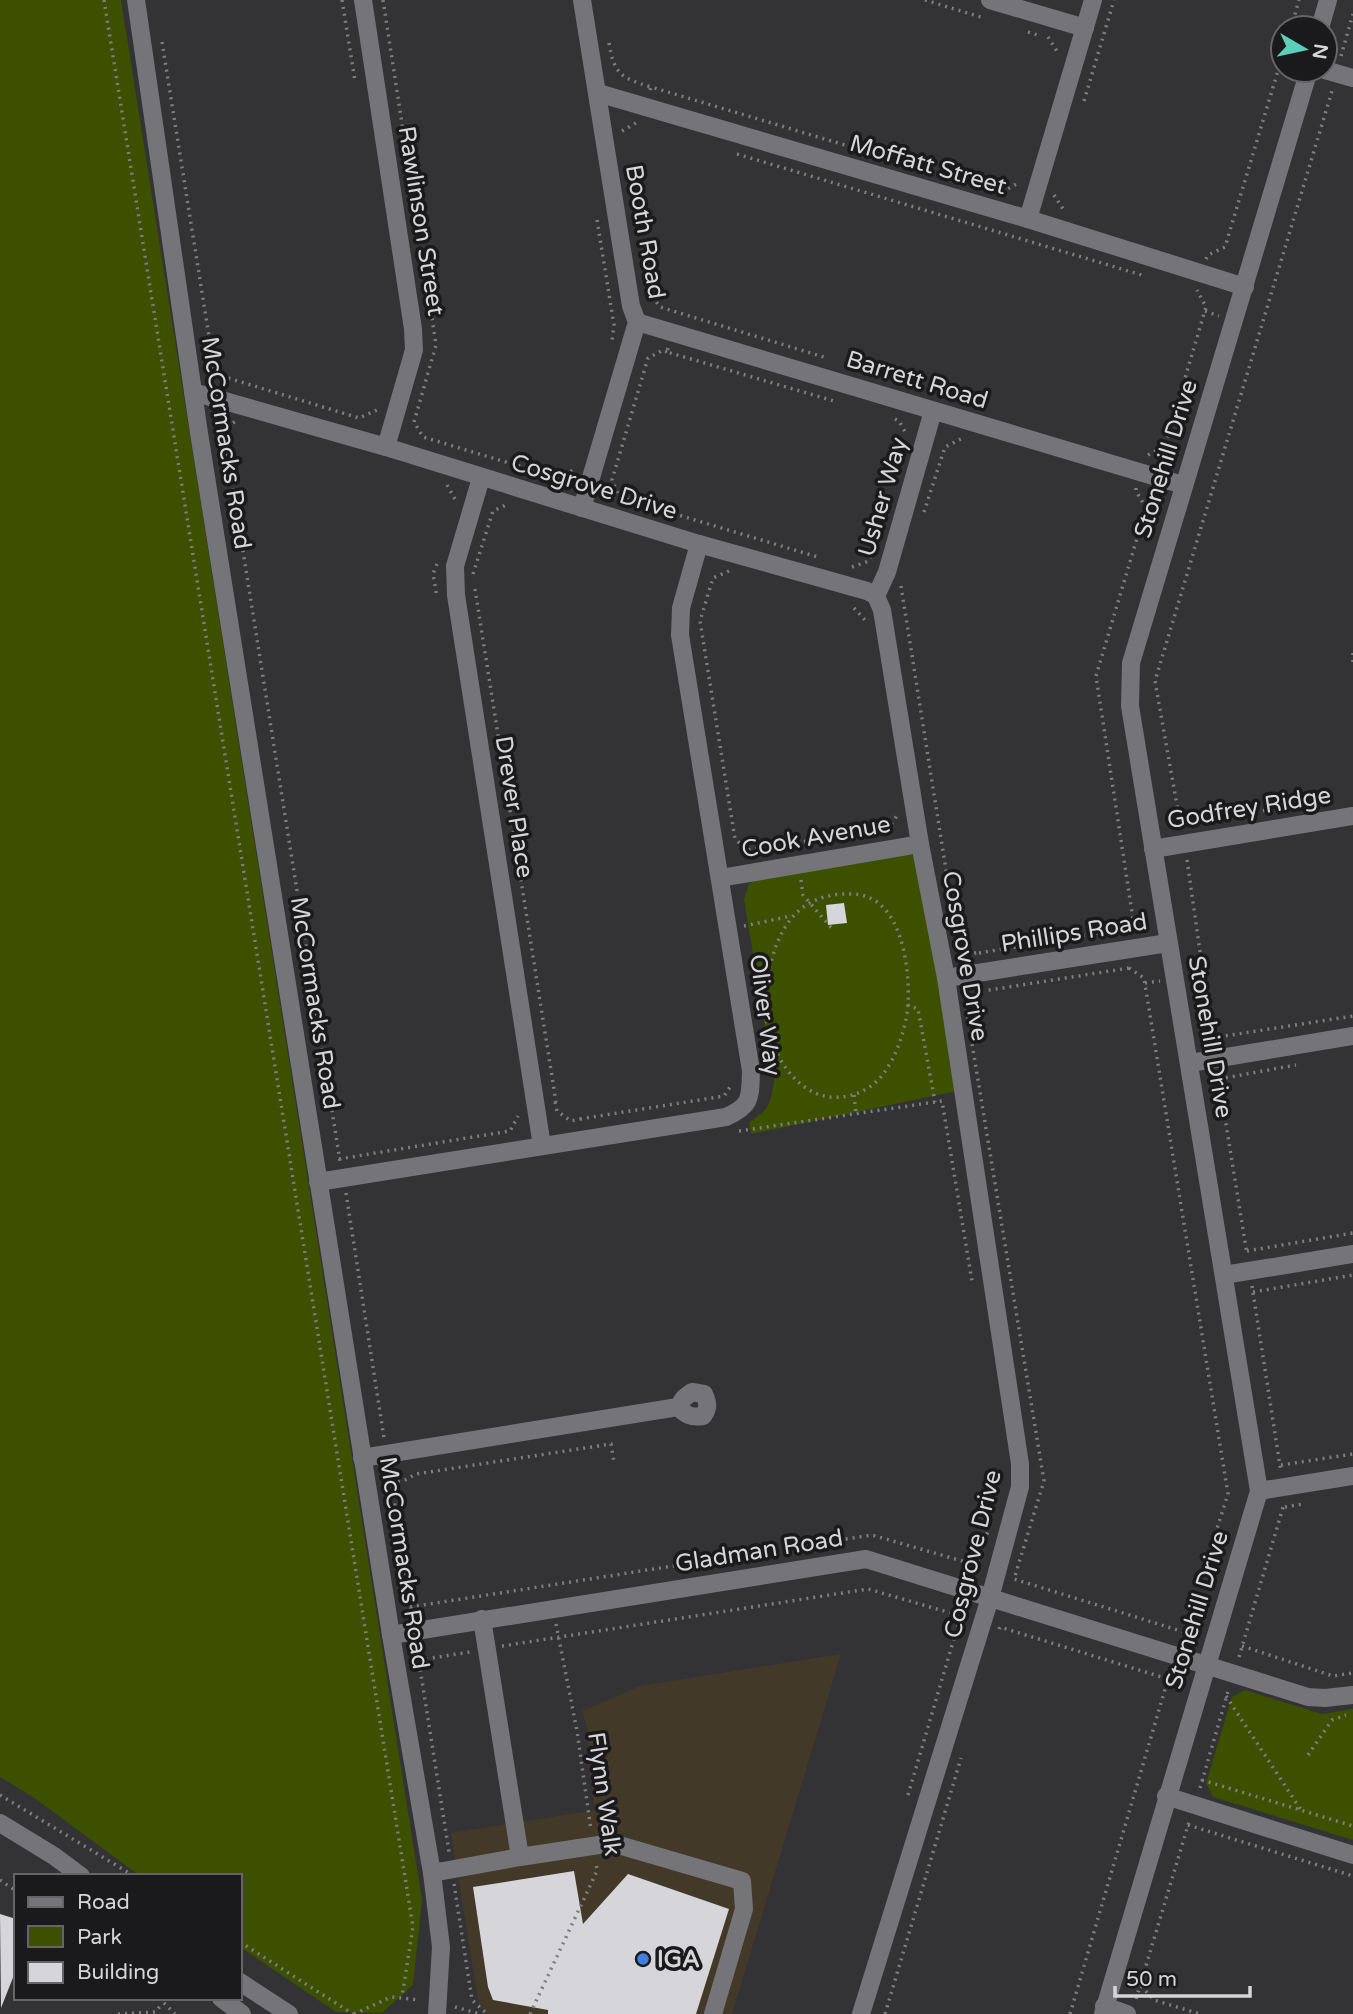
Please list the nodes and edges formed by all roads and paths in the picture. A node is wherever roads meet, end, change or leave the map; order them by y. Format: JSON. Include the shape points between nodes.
{"nodes":[{"id":1,"x":104,"y":0,"type":"edge"},
{"id":2,"x":136,"y":0,"type":"edge"},
{"id":3,"x":342,"y":0,"type":"edge"},
{"id":4,"x":363,"y":0,"type":"edge"},
{"id":5,"x":383,"y":0,"type":"edge"},
{"id":6,"x":582,"y":0,"type":"edge"},
{"id":7,"x":990,"y":0,"type":"edge"},
{"id":8,"x":1093,"y":0,"type":"edge"},
{"id":9,"x":1114,"y":0,"type":"edge"},
{"id":10,"x":1353,"y":14,"type":"edge"},
{"id":11,"x":1046,"y":17,"type":"junction"},
{"id":12,"x":1084,"y":28,"type":"junction"},
{"id":13,"x":608,"y":39,"type":"dead end"},
{"id":14,"x":162,"y":40,"type":"dead end"},
{"id":15,"x":1055,"y":65,"type":"dead end"},
{"id":16,"x":1339,"y":70,"type":"edge"},
{"id":17,"x":356,"y":83,"type":"dead end"},
{"id":18,"x":1305,"y":84,"type":"edge"},
{"id":19,"x":1335,"y":84,"type":"edge"},
{"id":20,"x":651,"y":87,"type":"dead end"},
{"id":21,"x":597,"y":93,"type":"junction"},
{"id":22,"x":1083,"y":103,"type":"dead end"},
{"id":23,"x":641,"y":125,"type":"dead end"},
{"id":24,"x":622,"y":131,"type":"dead end"},
{"id":25,"x":728,"y":151,"type":"dead end"},
{"id":26,"x":1018,"y":183,"type":"dead end"},
{"id":27,"x":1037,"y":187,"type":"junction"},
{"id":28,"x":1077,"y":215,"type":"dead end"},
{"id":29,"x":597,"y":216,"type":"dead end"},
{"id":30,"x":1028,"y":219,"type":"junction"},
{"id":31,"x":1145,"y":276,"type":"dead end"},
{"id":32,"x":646,"y":279,"type":"dead end"},
{"id":33,"x":1245,"y":286,"type":"junction"},
{"id":34,"x":678,"y":313,"type":"junction"},
{"id":35,"x":637,"y":322,"type":"junction"},
{"id":36,"x":673,"y":333,"type":"junction"},
{"id":37,"x":611,"y":346,"type":"dead end"},
{"id":38,"x":667,"y":352,"type":"junction"},
{"id":39,"x":839,"y":362,"type":"dead end"},
{"id":40,"x":215,"y":374,"type":"junction"},
{"id":41,"x":193,"y":392,"type":"junction"},
{"id":42,"x":219,"y":400,"type":"junction"},
{"id":43,"x":835,"y":401,"type":"dead end"},
{"id":44,"x":380,"y":402,"type":"dead end"},
{"id":45,"x":933,"y":411,"type":"junction"},
{"id":46,"x":886,"y":417,"type":"dead end"},
{"id":47,"x":237,"y":421,"type":"dead end"},
{"id":48,"x":224,"y":429,"type":"junction"},
{"id":49,"x":906,"y":441,"type":"dead end"},
{"id":50,"x":973,"y":443,"type":"dead end"},
{"id":51,"x":386,"y":447,"type":"junction"},
{"id":52,"x":576,"y":466,"type":"dead end"},
{"id":53,"x":481,"y":478,"type":"junction"},
{"id":54,"x":437,"y":482,"type":"dead end"},
{"id":55,"x":1183,"y":485,"type":"junction"},
{"id":56,"x":508,"y":504,"type":"dead end"},
{"id":57,"x":454,"y":508,"type":"dead end"},
{"id":58,"x":582,"y":508,"type":"junction"},
{"id":59,"x":924,"y":513,"type":"dead end"},
{"id":60,"x":877,"y":534,"type":"dead end"},
{"id":61,"x":699,"y":544,"type":"junction"},
{"id":62,"x":827,"y":560,"type":"dead end"},
{"id":63,"x":437,"y":561,"type":"dead end"},
{"id":64,"x":840,"y":564,"type":"dead end"},
{"id":65,"x":741,"y":574,"type":"dead end"},
{"id":66,"x":473,"y":576,"type":"dead end"},
{"id":67,"x":905,"y":576,"type":"dead end"},
{"id":68,"x":689,"y":581,"type":"junction"},
{"id":69,"x":710,"y":586,"type":"junction"},
{"id":70,"x":475,"y":589,"type":"dead end"},
{"id":71,"x":876,"y":596,"type":"junction"},
{"id":72,"x":438,"y":601,"type":"dead end"},
{"id":73,"x":843,"y":604,"type":"dead end"},
{"id":74,"x":867,"y":622,"type":"dead end"},
{"id":75,"x":1353,"y":653,"type":"edge"},
{"id":76,"x":1353,"y":666,"type":"edge"},
{"id":77,"x":934,"y":794,"type":"junction"},
{"id":78,"x":912,"y":798,"type":"junction"},
{"id":79,"x":898,"y":814,"type":"dead end"},
{"id":80,"x":1353,"y":816,"type":"edge"},
{"id":81,"x":920,"y":844,"type":"junction"},
{"id":82,"x":1184,"y":844,"type":"junction"},
{"id":83,"x":1153,"y":849,"type":"junction"},
{"id":84,"x":798,"y":864,"type":"junction"},
{"id":85,"x":720,"y":878,"type":"junction"},
{"id":86,"x":810,"y":903,"type":"junction"},
{"id":87,"x":791,"y":916,"type":"junction"},
{"id":88,"x":954,"y":917,"type":"dead end"},
{"id":89,"x":729,"y":929,"type":"junction"},
{"id":90,"x":956,"y":930,"type":"dead end"},
{"id":91,"x":834,"y":931,"type":"dead end"},
{"id":92,"x":1168,"y":943,"type":"junction"},
{"id":93,"x":979,"y":952,"type":"dead end"},
{"id":94,"x":1129,"y":968,"type":"joint"},
{"id":95,"x":946,"y":978,"type":"junction"},
{"id":96,"x":908,"y":1005,"type":"junction"},
{"id":97,"x":1353,"y":1016,"type":"edge"},
{"id":98,"x":1353,"y":1036,"type":"edge"},
{"id":99,"x":1190,"y":1063,"type":"junction"},
{"id":100,"x":1299,"y":1065,"type":"dead end"},
{"id":101,"x":734,"y":1082,"type":"dead end"},
{"id":102,"x":854,"y":1095,"type":"junction"},
{"id":103,"x":556,"y":1102,"type":"junction"},
{"id":104,"x":935,"y":1102,"type":"junction"},
{"id":105,"x":535,"y":1105,"type":"junction"},
{"id":106,"x":856,"y":1114,"type":"junction"},
{"id":107,"x":580,"y":1119,"type":"junction"},
{"id":108,"x":736,"y":1132,"type":"dead end"},
{"id":109,"x":584,"y":1139,"type":"junction"},
{"id":110,"x":542,"y":1146,"type":"junction"},
{"id":111,"x":340,"y":1159,"type":"junction"},
{"id":112,"x":342,"y":1178,"type":"junction"},
{"id":113,"x":318,"y":1182,"type":"junction"},
{"id":114,"x":1353,"y":1233,"type":"edge"},
{"id":115,"x":1353,"y":1254,"type":"edge"},
{"id":116,"x":1224,"y":1275,"type":"junction"},
{"id":117,"x":1353,"y":1275,"type":"edge"},
{"id":118,"x":973,"y":1285,"type":"dead end"},
{"id":119,"x":678,"y":1406,"type":"dead end"},
{"id":120,"x":387,"y":1454,"type":"junction"},
{"id":121,"x":1353,"y":1454,"type":"edge"},
{"id":122,"x":362,"y":1458,"type":"junction"},
{"id":123,"x":614,"y":1462,"type":"dead end"},
{"id":124,"x":1353,"y":1476,"type":"edge"},
{"id":125,"x":391,"y":1483,"type":"junction"},
{"id":126,"x":1259,"y":1491,"type":"junction"},
{"id":127,"x":1285,"y":1507,"type":"dead end"},
{"id":128,"x":990,"y":1524,"type":"dead end"},
{"id":129,"x":968,"y":1591,"type":"junction"},
{"id":130,"x":990,"y":1598,"type":"junction"},
{"id":131,"x":552,"y":1608,"type":"junction"},
{"id":132,"x":961,"y":1616,"type":"junction"},
{"id":133,"x":482,"y":1619,"type":"junction"},
{"id":134,"x":414,"y":1631,"type":"junction"},
{"id":135,"x":391,"y":1635,"type":"junction"},
{"id":136,"x":558,"y":1636,"type":"junction"},
{"id":137,"x":996,"y":1640,"type":"dead end"},
{"id":138,"x":1242,"y":1646,"type":"junction"},
{"id":139,"x":487,"y":1649,"type":"junction"},
{"id":140,"x":419,"y":1660,"type":"junction"},
{"id":141,"x":396,"y":1663,"type":"junction"},
{"id":142,"x":1205,"y":1667,"type":"junction"},
{"id":143,"x":1353,"y":1673,"type":"edge"},
{"id":144,"x":1234,"y":1675,"type":"junction"},
{"id":145,"x":1353,"y":1695,"type":"edge"},
{"id":146,"x":1226,"y":1696,"type":"junction"},
{"id":147,"x":1353,"y":1714,"type":"edge"},
{"id":148,"x":964,"y":1747,"type":"dead end"},
{"id":149,"x":1308,"y":1755,"type":"dead end"},
{"id":150,"x":1202,"y":1780,"type":"junction"},
{"id":151,"x":0,"y":1795,"type":"edge"},
{"id":152,"x":1166,"y":1797,"type":"junction"},
{"id":153,"x":906,"y":1803,"type":"dead end"},
{"id":154,"x":1194,"y":1805,"type":"junction"},
{"id":155,"x":1301,"y":1810,"type":"junction"},
{"id":156,"x":0,"y":1823,"type":"edge"},
{"id":157,"x":1188,"y":1825,"type":"junction"},
{"id":158,"x":1353,"y":1826,"type":"edge"},
{"id":159,"x":594,"y":1846,"type":"junction"},
{"id":160,"x":1353,"y":1855,"type":"edge"},
{"id":161,"x":520,"y":1857,"type":"junction"},
{"id":162,"x":452,"y":1868,"type":"junction"},
{"id":163,"x":432,"y":1873,"type":"junction"},
{"id":164,"x":79,"y":1874,"type":"edge"},
{"id":165,"x":131,"y":1874,"type":"edge"},
{"id":166,"x":1353,"y":1875,"type":"edge"},
{"id":167,"x":242,"y":1943,"type":"edge"},
{"id":168,"x":242,"y":1983,"type":"edge"},
{"id":169,"x":402,"y":1997,"type":"junction"},
{"id":170,"x":161,"y":2000,"type":"edge"},
{"id":171,"x":224,"y":2000,"type":"edge"},
{"id":172,"x":163,"y":2003,"type":"junction"},
{"id":173,"x":438,"y":2008,"type":"edge"},
{"id":174,"x":1104,"y":2010,"type":"edge"},
{"id":175,"x":118,"y":2014,"type":"edge"},
{"id":176,"x":175,"y":2014,"type":"edge"},
{"id":177,"x":242,"y":2014,"type":"edge"},
{"id":178,"x":289,"y":2014,"type":"edge"},
{"id":179,"x":354,"y":2014,"type":"edge"},
{"id":180,"x":480,"y":2014,"type":"edge"},
{"id":181,"x":487,"y":2014,"type":"edge"},
{"id":182,"x":530,"y":2014,"type":"edge"},
{"id":183,"x":713,"y":2014,"type":"edge"},
{"id":184,"x":861,"y":2014,"type":"edge"},
{"id":185,"x":885,"y":2014,"type":"edge"},
{"id":186,"x":1070,"y":2014,"type":"edge"},
{"id":187,"x":1127,"y":2014,"type":"edge"},
{"id":188,"x":1200,"y":2014,"type":"edge"}],
"edges":[{"from":1,"to":169,"type":"path","via":[[414,1927]]},
{"from":2,"to":41,"type":"street","name":"McCormacks Road"},
{"from":3,"to":17,"type":"path"},
{"from":4,"to":51,"type":"street","name":"Rawlinson Street","via":[[413,329],[414,350]]},
{"from":5,"to":52,"type":"path","via":[[436,345],[414,422],[423,437],[559,478],[575,471]]},
{"from":6,"to":21,"type":"street","name":"Booth Road"},
{"from":7,"to":11,"type":"street"},
{"from":8,"to":12,"type":"street"},
{"from":9,"to":22,"type":"path"},
{"from":10,"to":16,"type":"path"},
{"from":11,"to":12,"type":"street"},
{"from":11,"to":15,"type":"path","via":[[1041,36],[1049,37],[1058,52]]},
{"from":12,"to":27,"type":"street"},
{"from":13,"to":20,"type":"path","via":[[612,66],[626,80]]},
{"from":14,"to":40,"type":"path"},
{"from":18,"to":33,"type":"street","name":"Stonehill Drive"},
{"from":19,"to":82,"type":"path","via":[[1156,681]]},
{"from":21,"to":30,"type":"street","name":"Moffatt Street"},
{"from":21,"to":35,"type":"street","name":"Booth Road"},
{"from":23,"to":24,"type":"path","via":[[634,122]]},
{"from":25,"to":31,"type":"path"},
{"from":26,"to":27,"type":"path"},
{"from":27,"to":28,"type":"path","via":[[1055,191],[1064,211]]},
{"from":27,"to":30,"type":"street"},
{"from":29,"to":37,"type":"path","via":[[614,325]]},
{"from":30,"to":33,"type":"street","name":"Moffatt Street"},
{"from":32,"to":34,"type":"path","via":[[648,293],[660,307]]},
{"from":33,"to":55,"type":"street","name":"Stonehill Drive"},
{"from":34,"to":36,"type":"path"},
{"from":34,"to":39,"type":"path"},
{"from":35,"to":36,"type":"street","name":"Barrett Road"},
{"from":35,"to":58,"type":"street","name":"Booth Road"},
{"from":36,"to":38,"type":"path"},
{"from":36,"to":45,"type":"street","name":"Barrett Road"},
{"from":38,"to":43,"type":"path"},
{"from":38,"to":62,"type":"path","via":[[648,358],[611,480],[619,496]]},
{"from":40,"to":42,"type":"path"},
{"from":40,"to":44,"type":"path","via":[[359,418],[377,410]]},
{"from":41,"to":42,"type":"street","name":"Cosgrove Drive"},
{"from":41,"to":113,"type":"street","name":"McCormacks Road"},
{"from":42,"to":48,"type":"path"},
{"from":42,"to":51,"type":"street","name":"Cosgrove Drive"},
{"from":45,"to":55,"type":"street","name":"Barrett Road"},
{"from":45,"to":71,"type":"street","name":"Usher Way"},
{"from":46,"to":49,"type":"path","via":[[899,421]]},
{"from":47,"to":48,"type":"path"},
{"from":48,"to":111,"type":"path"},
{"from":50,"to":59,"type":"path","via":[[961,439],[945,447]]},
{"from":51,"to":53,"type":"street","name":"Cosgrove Drive"},
{"from":53,"to":58,"type":"street","name":"Cosgrove Drive"},
{"from":53,"to":105,"type":"street","name":"Drever Place","via":[[455,566],[456,595]]},
{"from":54,"to":57,"type":"path","via":[[448,485],[456,501]]},
{"from":55,"to":83,"type":"street","name":"Stonehill Drive","via":[[1131,663],[1130,706]]},
{"from":56,"to":66,"type":"path","via":[[493,511]]},
{"from":58,"to":61,"type":"street","name":"Cosgrove Drive"},
{"from":60,"to":64,"type":"path","via":[[869,561],[853,568]]},
{"from":61,"to":68,"type":"street","name":"Oliver Way"},
{"from":61,"to":71,"type":"street","name":"Cosgrove Drive"},
{"from":63,"to":72,"type":"path","via":[[433,574]]},
{"from":65,"to":69,"type":"path","via":[[729,570],[713,578]]},
{"from":67,"to":77,"type":"path","via":[[901,589]]},
{"from":68,"to":69,"type":"path"},
{"from":68,"to":85,"type":"street","name":"Oliver Way","via":[[680,635]]},
{"from":69,"to":79,"type":"path","via":[[700,621],[735,839],[747,850],[863,833],[888,829]]},
{"from":70,"to":103,"type":"path"},
{"from":71,"to":78,"type":"street","name":"Cosgrove Drive"},
{"from":73,"to":74,"type":"path","via":[[855,608]]},
{"from":75,"to":76,"type":"path"},
{"from":77,"to":78,"type":"path"},
{"from":77,"to":88,"type":"path"},
{"from":78,"to":81,"type":"street","name":"Cosgrove Drive"},
{"from":80,"to":82,"type":"street","name":"Godfrey Ridge"},
{"from":81,"to":84,"type":"street","name":"Cook Avenue"},
{"from":81,"to":95,"type":"street","name":"Cosgrove Drive"},
{"from":82,"to":83,"type":"street","name":"Godfrey Ridge"},
{"from":82,"to":97,"type":"path","via":[[1212,1038]]},
{"from":83,"to":92,"type":"street","name":"Stonehill Drive"},
{"from":84,"to":85,"type":"street","name":"Cook Avenue"},
{"from":84,"to":86,"type":"path","via":[[803,895]]},
{"from":85,"to":89,"type":"street","name":"Oliver Way"},
{"from":86,"to":87,"type":"path"},
{"from":86,"to":91,"type":"path"},
{"from":86,"to":96,"type":"path","via":[[843,894],[866,895],[881,905],[904,946]]},
{"from":87,"to":89,"type":"path"},
{"from":87,"to":102,"type":"path","via":[[773,950],[766,992],[771,1039],[806,1090],[829,1098]]},
{"from":89,"to":109,"type":"street","name":"Oliver Way","via":[[751,1071],[750,1094],[742,1110]]},
{"from":90,"to":93,"type":"path","via":[[958,944],[971,954]]},
{"from":92,"to":95,"type":"street","name":"Phillips Road"},
{"from":92,"to":99,"type":"street","name":"Stonehill Drive"},
{"from":94,"to":94,"type":"path","via":[[977,992],[966,1007],[1044,1481],[1014,1579],[1184,1632],[1228,1494],[1144,978]]},
{"from":95,"to":130,"type":"street","name":"Cosgrove Drive","via":[[1020,1464],[1020,1487]]},
{"from":96,"to":102,"type":"path","via":[[899,1046],[884,1071],[874,1084]]},
{"from":96,"to":104,"type":"path","via":[[918,1009]]},
{"from":98,"to":99,"type":"street"},
{"from":99,"to":116,"type":"street","name":"Stonehill Drive"},
{"from":100,"to":114,"type":"path","via":[[1219,1079],[1247,1251]]},
{"from":101,"to":107,"type":"path","via":[[724,1096]]},
{"from":102,"to":106,"type":"path"},
{"from":103,"to":105,"type":"path"},
{"from":103,"to":107,"type":"path","via":[[557,1111],[571,1121]]},
{"from":104,"to":106,"type":"path"},
{"from":104,"to":118,"type":"path","via":[[942,1101]]},
{"from":105,"to":110,"type":"street","name":"Drever Place"},
{"from":105,"to":111,"type":"path","via":[[518,1108],[519,1118],[510,1131]]},
{"from":106,"to":108,"type":"path"},
{"from":107,"to":109,"type":"path"},
{"from":109,"to":110,"type":"street","name":"Oliver Way"},
{"from":110,"to":112,"type":"street","name":"Oliver Way"},
{"from":111,"to":112,"type":"path"},
{"from":112,"to":113,"type":"street","name":"Oliver Way"},
{"from":112,"to":120,"type":"path"},
{"from":113,"to":122,"type":"street","name":"McCormacks Road"},
{"from":115,"to":116,"type":"street"},
{"from":116,"to":126,"type":"street","name":"Stonehill Drive"},
{"from":117,"to":121,"type":"path","via":[[1253,1292],[1281,1465]]},
{"from":119,"to":120,"type":"street"},
{"from":120,"to":122,"type":"street"},
{"from":120,"to":125,"type":"path"},
{"from":122,"to":135,"type":"street","name":"McCormacks Road"},
{"from":123,"to":125,"type":"path","via":[[611,1444],[416,1474]]},
{"from":124,"to":126,"type":"street"},
{"from":125,"to":134,"type":"path"},
{"from":126,"to":142,"type":"street","name":"Stonehill Drive"},
{"from":127,"to":138,"type":"path"},
{"from":128,"to":129,"type":"path"},
{"from":129,"to":130,"type":"street","name":"Gladman Road"},
{"from":129,"to":131,"type":"street","name":"Gladman Road","via":[[866,1559]]},
{"from":129,"to":132,"type":"path"},
{"from":130,"to":142,"type":"street","name":"Gladman Road"},
{"from":130,"to":184,"type":"street","name":"Cosgrove Drive"},
{"from":131,"to":133,"type":"street","name":"Gladman Road"},
{"from":131,"to":136,"type":"path","name":"Flynn Walk"},
{"from":132,"to":136,"type":"path","via":[[867,1589]]},
{"from":132,"to":153,"type":"path"},
{"from":133,"to":134,"type":"street","name":"Gladman Road"},
{"from":133,"to":139,"type":"street"},
{"from":134,"to":135,"type":"street","name":"Gladman Road"},
{"from":134,"to":140,"type":"path"},
{"from":135,"to":141,"type":"street","name":"McCormacks Road"},
{"from":136,"to":139,"type":"path"},
{"from":136,"to":159,"type":"path","name":"Flynn Walk"},
{"from":137,"to":186,"type":"path","via":[[1000,1627],[1168,1679]]},
{"from":138,"to":143,"type":"path","via":[[1333,1676]]},
{"from":138,"to":144,"type":"path"},
{"from":139,"to":140,"type":"path"},
{"from":139,"to":161,"type":"street"},
{"from":140,"to":141,"type":"path"},
{"from":140,"to":162,"type":"path"},
{"from":141,"to":163,"type":"street","name":"McCormacks Road"},
{"from":142,"to":144,"type":"street","name":"Gladman Road"},
{"from":142,"to":152,"type":"street","name":"Stonehill Drive"},
{"from":144,"to":145,"type":"street","name":"Gladman Road","via":[[1308,1697]]},
{"from":144,"to":146,"type":"path"},
{"from":146,"to":150,"type":"path"},
{"from":146,"to":155,"type":"path"},
{"from":147,"to":149,"type":"path","via":[[1332,1720]]},
{"from":148,"to":185,"type":"path"},
{"from":150,"to":154,"type":"path"},
{"from":150,"to":155,"type":"path"},
{"from":151,"to":165,"type":"path"},
{"from":152,"to":154,"type":"street"},
{"from":152,"to":174,"type":"street","name":"Stonehill Drive"},
{"from":154,"to":157,"type":"path"},
{"from":154,"to":160,"type":"street"},
{"from":155,"to":158,"type":"path"},
{"from":156,"to":164,"type":"street"},
{"from":157,"to":166,"type":"path"},
{"from":157,"to":188,"type":"path","via":[[1140,1986],[1154,2000]]},
{"from":159,"to":161,"type":"street"},
{"from":159,"to":182,"type":"path","name":"Flynn Walk","via":[[597,1871]]},
{"from":159,"to":183,"type":"street","via":[[612,1843],[742,1881],[744,1909]]},
{"from":161,"to":162,"type":"street"},
{"from":162,"to":163,"type":"street"},
{"from":162,"to":181,"type":"path","via":[[472,2000]]},
{"from":163,"to":173,"type":"street","name":"McCormacks Road","via":[[441,1947]]},
{"from":167,"to":179,"type":"path"},
{"from":168,"to":178,"type":"street"},
{"from":169,"to":173,"type":"path"},
{"from":169,"to":179,"type":"path","via":[[391,1997]]},
{"from":170,"to":172,"type":"path"},
{"from":171,"to":177,"type":"street"},
{"from":172,"to":175,"type":"path","via":[[155,2012]]},
{"from":172,"to":176,"type":"path"},
{"from":173,"to":180,"type":"path"},
{"from":174,"to":187,"type":"street"}]}
